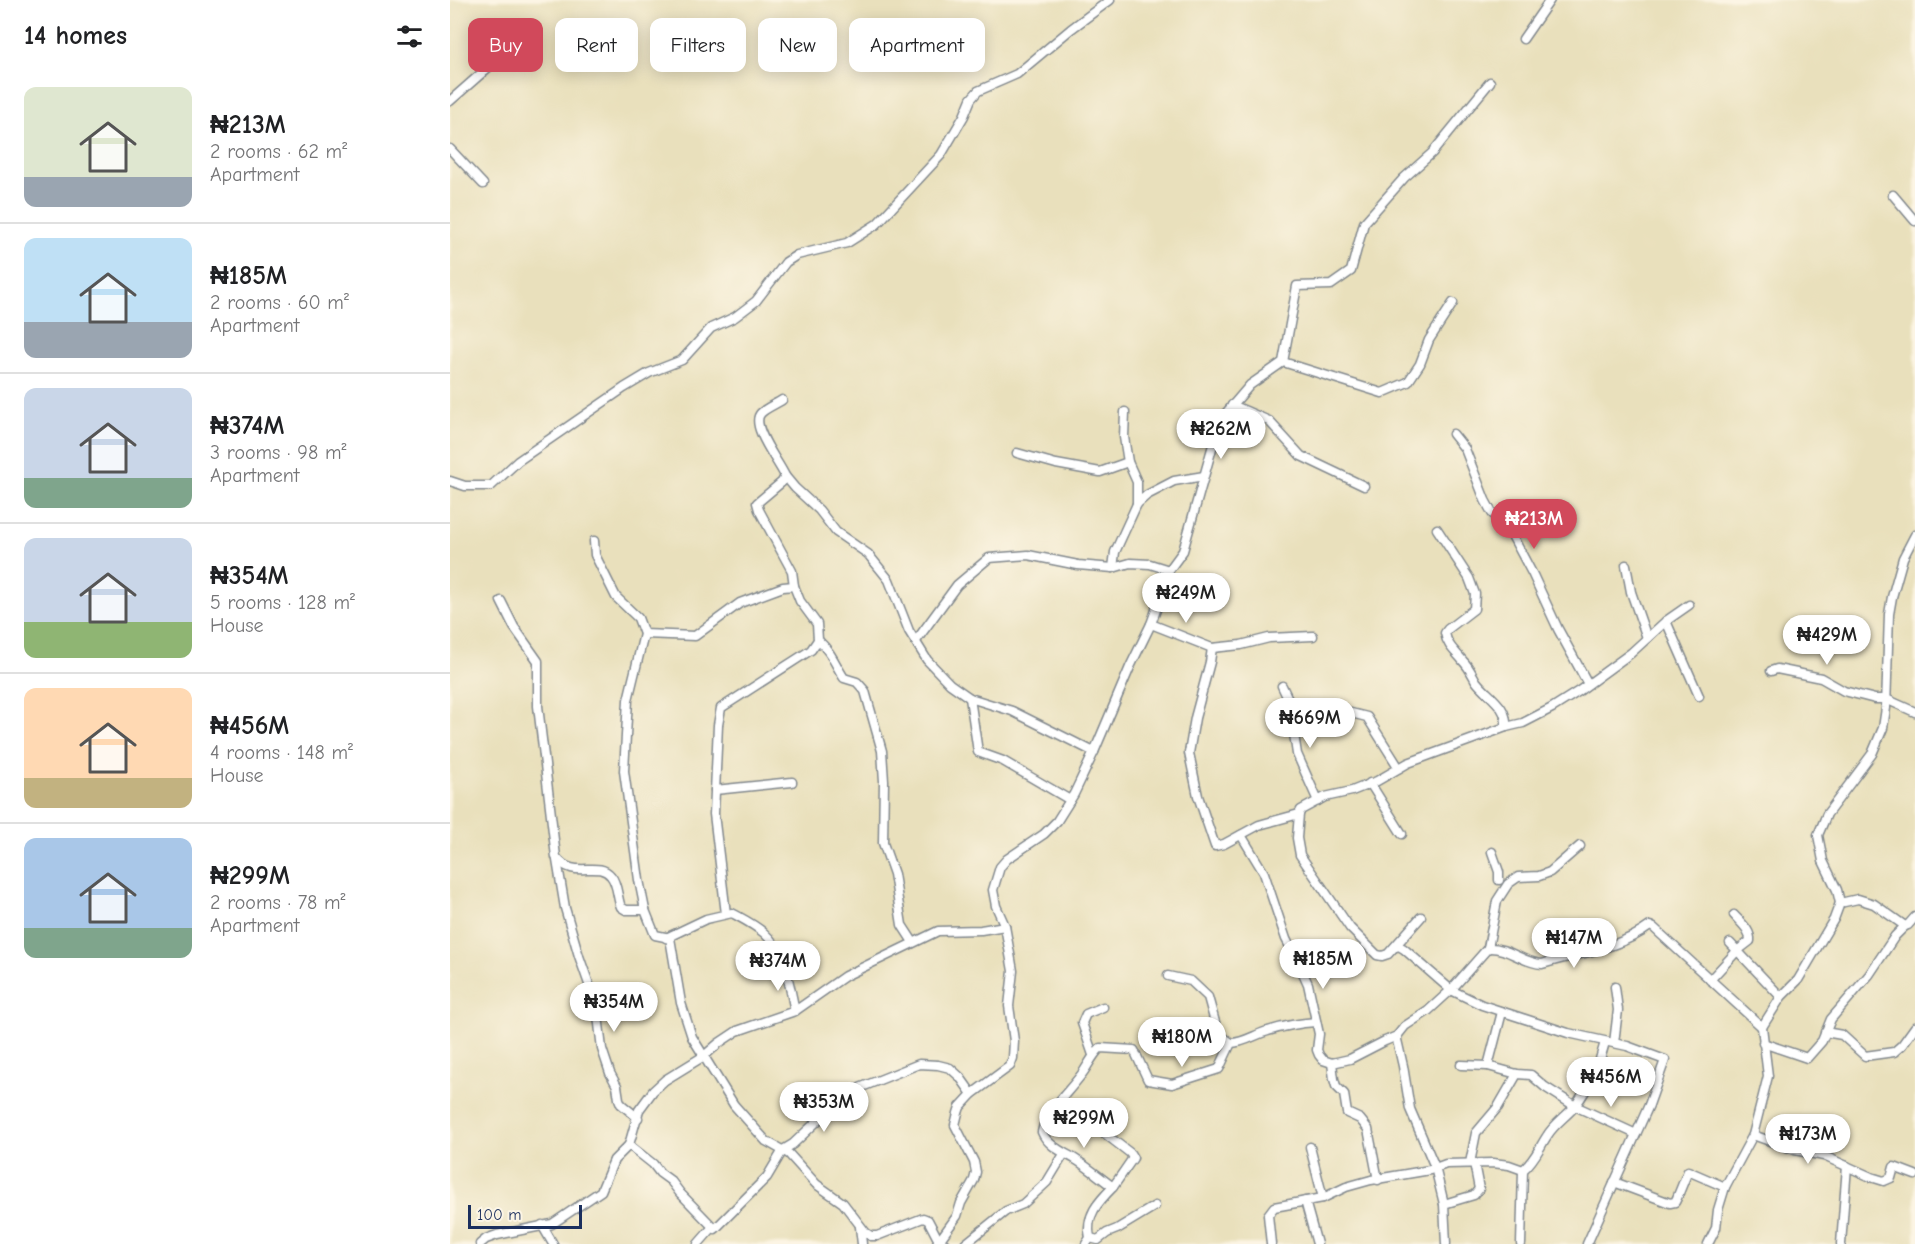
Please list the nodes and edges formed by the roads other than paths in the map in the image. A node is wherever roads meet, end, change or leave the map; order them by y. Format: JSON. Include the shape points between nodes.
{"nodes":[{"id":1,"x":1110,"y":0,"type":"edge"},
{"id":2,"x":1550,"y":0,"type":"edge"},
{"id":3,"x":1523,"y":39,"type":"dead end"},
{"id":4,"x":483,"y":72,"type":"edge"},
{"id":5,"x":1490,"y":82,"type":"dead end"},
{"id":6,"x":450,"y":100,"type":"edge"},
{"id":7,"x":450,"y":149,"type":"edge"},
{"id":8,"x":483,"y":184,"type":"dead end"},
{"id":9,"x":1893,"y":195,"type":"dead end"},
{"id":10,"x":1915,"y":221,"type":"edge"},
{"id":11,"x":1453,"y":303,"type":"dead end"},
{"id":12,"x":1283,"y":362,"type":"junction"},
{"id":13,"x":782,"y":400,"type":"dead end"},
{"id":14,"x":1232,"y":405,"type":"junction"},
{"id":15,"x":1125,"y":412,"type":"dead end"},
{"id":16,"x":1453,"y":434,"type":"dead end"},
{"id":17,"x":1017,"y":453,"type":"dead end"},
{"id":18,"x":1128,"y":462,"type":"junction"},
{"id":19,"x":785,"y":476,"type":"junction"},
{"id":20,"x":1204,"y":476,"type":"junction"},
{"id":21,"x":450,"y":481,"type":"edge"},
{"id":22,"x":1364,"y":486,"type":"dead end"},
{"id":23,"x":1137,"y":504,"type":"junction"},
{"id":24,"x":1437,"y":529,"type":"dead end"},
{"id":25,"x":1915,"y":535,"type":"edge"},
{"id":26,"x":594,"y":541,"type":"dead end"},
{"id":27,"x":1626,"y":565,"type":"dead end"},
{"id":28,"x":1113,"y":568,"type":"junction"},
{"id":29,"x":1169,"y":570,"type":"junction"},
{"id":30,"x":794,"y":586,"type":"junction"},
{"id":31,"x":501,"y":601,"type":"dead end"},
{"id":32,"x":1689,"y":605,"type":"dead end"},
{"id":33,"x":1666,"y":621,"type":"junction"},
{"id":34,"x":1151,"y":624,"type":"junction"},
{"id":35,"x":644,"y":634,"type":"junction"},
{"id":36,"x":1313,"y":636,"type":"dead end"},
{"id":37,"x":1647,"y":638,"type":"junction"},
{"id":38,"x":818,"y":640,"type":"junction"},
{"id":39,"x":916,"y":641,"type":"junction"},
{"id":40,"x":1212,"y":648,"type":"junction"},
{"id":41,"x":1771,"y":671,"type":"dead end"},
{"id":42,"x":1588,"y":684,"type":"junction"},
{"id":43,"x":1282,"y":686,"type":"dead end"},
{"id":44,"x":1699,"y":696,"type":"dead end"},
{"id":45,"x":969,"y":698,"type":"junction"},
{"id":46,"x":1886,"y":699,"type":"junction"},
{"id":47,"x":1915,"y":712,"type":"edge"},
{"id":48,"x":1350,"y":713,"type":"dead end"},
{"id":49,"x":1506,"y":727,"type":"junction"},
{"id":50,"x":1094,"y":752,"type":"junction"},
{"id":51,"x":1399,"y":768,"type":"junction"},
{"id":52,"x":792,"y":782,"type":"dead end"},
{"id":53,"x":1370,"y":783,"type":"junction"},
{"id":54,"x":715,"y":790,"type":"junction"},
{"id":55,"x":1070,"y":800,"type":"junction"},
{"id":56,"x":1318,"y":801,"type":"junction"},
{"id":57,"x":1299,"y":814,"type":"junction"},
{"id":58,"x":1402,"y":834,"type":"dead end"},
{"id":59,"x":1241,"y":835,"type":"junction"},
{"id":60,"x":1580,"y":846,"type":"dead end"},
{"id":61,"x":1492,"y":852,"type":"dead end"},
{"id":62,"x":556,"y":857,"type":"junction"},
{"id":63,"x":1499,"y":880,"type":"junction"},
{"id":64,"x":1508,"y":884,"type":"junction"},
{"id":65,"x":1501,"y":894,"type":"junction"},
{"id":66,"x":1840,"y":903,"type":"junction"},
{"id":67,"x":645,"y":910,"type":"junction"},
{"id":68,"x":726,"y":914,"type":"junction"},
{"id":69,"x":1734,"y":915,"type":"dead end"},
{"id":70,"x":1421,"y":917,"type":"dead end"},
{"id":71,"x":1915,"y":917,"type":"edge"},
{"id":72,"x":1005,"y":926,"type":"junction"},
{"id":73,"x":1905,"y":926,"type":"junction"},
{"id":74,"x":666,"y":938,"type":"junction"},
{"id":75,"x":913,"y":942,"type":"junction"},
{"id":76,"x":1730,"y":943,"type":"dead end"},
{"id":77,"x":1396,"y":947,"type":"junction"},
{"id":78,"x":1488,"y":948,"type":"junction"},
{"id":79,"x":1737,"y":951,"type":"junction"},
{"id":80,"x":1168,"y":976,"type":"dead end"},
{"id":81,"x":1710,"y":980,"type":"junction"},
{"id":82,"x":1615,"y":987,"type":"dead end"},
{"id":83,"x":1451,"y":990,"type":"junction"},
{"id":84,"x":1781,"y":997,"type":"junction"},
{"id":85,"x":1103,"y":1007,"type":"dead end"},
{"id":86,"x":795,"y":1011,"type":"junction"},
{"id":87,"x":1502,"y":1012,"type":"junction"},
{"id":88,"x":1316,"y":1022,"type":"junction"},
{"id":89,"x":1762,"y":1027,"type":"junction"},
{"id":90,"x":1915,"y":1027,"type":"edge"},
{"id":91,"x":1826,"y":1032,"type":"junction"},
{"id":92,"x":1397,"y":1036,"type":"junction"},
{"id":93,"x":1609,"y":1042,"type":"junction"},
{"id":94,"x":1231,"y":1043,"type":"junction"},
{"id":95,"x":1763,"y":1043,"type":"junction"},
{"id":96,"x":1093,"y":1055,"type":"junction"},
{"id":97,"x":704,"y":1056,"type":"junction"},
{"id":98,"x":1332,"y":1063,"type":"junction"},
{"id":99,"x":1461,"y":1065,"type":"dead end"},
{"id":100,"x":1488,"y":1066,"type":"junction"},
{"id":101,"x":1517,"y":1074,"type":"junction"},
{"id":102,"x":972,"y":1094,"type":"junction"},
{"id":103,"x":1061,"y":1100,"type":"junction"},
{"id":104,"x":1575,"y":1106,"type":"junction"},
{"id":105,"x":638,"y":1118,"type":"junction"},
{"id":106,"x":1636,"y":1134,"type":"junction"},
{"id":107,"x":1753,"y":1135,"type":"junction"},
{"id":108,"x":629,"y":1145,"type":"junction"},
{"id":109,"x":1310,"y":1147,"type":"dead end"},
{"id":110,"x":783,"y":1150,"type":"junction"},
{"id":111,"x":1064,"y":1154,"type":"junction"},
{"id":112,"x":1472,"y":1163,"type":"junction"},
{"id":113,"x":1847,"y":1166,"type":"junction"},
{"id":114,"x":1436,"y":1167,"type":"junction"},
{"id":115,"x":1523,"y":1170,"type":"junction"},
{"id":116,"x":1915,"y":1175,"type":"edge"},
{"id":117,"x":1378,"y":1180,"type":"junction"},
{"id":118,"x":1614,"y":1182,"type":"junction"},
{"id":119,"x":1113,"y":1187,"type":"junction"},
{"id":120,"x":1725,"y":1187,"type":"junction"},
{"id":121,"x":1323,"y":1198,"type":"junction"},
{"id":122,"x":1305,"y":1201,"type":"junction"},
{"id":123,"x":1444,"y":1204,"type":"junction"},
{"id":124,"x":1155,"y":1206,"type":"dead end"},
{"id":125,"x":542,"y":1225,"type":"junction"},
{"id":126,"x":860,"y":1226,"type":"junction"},
{"id":127,"x":712,"y":1228,"type":"junction"},
{"id":128,"x":1094,"y":1242,"type":"edge"},
{"id":129,"x":940,"y":1243,"type":"edge"},
{"id":130,"x":480,"y":1244,"type":"edge"},
{"id":131,"x":553,"y":1244,"type":"edge"},
{"id":132,"x":698,"y":1244,"type":"edge"},
{"id":133,"x":862,"y":1244,"type":"edge"},
{"id":134,"x":965,"y":1244,"type":"edge"},
{"id":135,"x":1271,"y":1244,"type":"edge"},
{"id":136,"x":1317,"y":1244,"type":"edge"},
{"id":137,"x":1446,"y":1244,"type":"edge"},
{"id":138,"x":1521,"y":1244,"type":"edge"},
{"id":139,"x":1587,"y":1244,"type":"edge"},
{"id":140,"x":1707,"y":1244,"type":"edge"},
{"id":141,"x":1841,"y":1244,"type":"edge"}],
"edges":[{"from":1,"to":21,"type":"street","via":[[1017,74],[978,91],[941,155],[869,230],[848,243],[797,255],[786,262],[756,301],[711,328],[682,360],[624,388],[518,461],[490,486],[465,486]]},
{"from":2,"to":3,"type":"street"},
{"from":4,"to":6,"type":"street"},
{"from":5,"to":12,"type":"street","via":[[1432,153],[1364,223],[1352,271],[1330,285],[1297,286]]},
{"from":7,"to":8,"type":"street"},
{"from":9,"to":10,"type":"street"},
{"from":11,"to":12,"type":"street","via":[[1408,382],[1382,393]]},
{"from":12,"to":14,"type":"street","via":[[1250,385]]},
{"from":13,"to":19,"type":"street","via":[[761,412],[757,420],[758,429]]},
{"from":14,"to":20,"type":"street","via":[[1220,420]]},
{"from":14,"to":22,"type":"street","via":[[1269,421],[1300,456]]},
{"from":15,"to":18,"type":"street"},
{"from":16,"to":42,"type":"street","via":[[1465,449],[1492,513],[1507,526]]},
{"from":17,"to":18,"type":"street","via":[[1100,472]]},
{"from":18,"to":23,"type":"street","via":[[1137,482]]},
{"from":19,"to":30,"type":"street","via":[[758,503],[792,571]]},
{"from":19,"to":39,"type":"street","via":[[836,532],[868,554],[889,580]]},
{"from":20,"to":23,"type":"street","via":[[1173,481]]},
{"from":20,"to":29,"type":"street","via":[[1183,551]]},
{"from":23,"to":28,"type":"street","via":[[1115,552]]},
{"from":24,"to":49,"type":"street","via":[[1475,594],[1474,609],[1448,629],[1446,639],[1504,711]]},
{"from":25,"to":46,"type":"street","via":[[1892,597]]},
{"from":26,"to":35,"type":"street","via":[[600,568],[616,597],[638,618]]},
{"from":27,"to":37,"type":"street"},
{"from":28,"to":29,"type":"street","via":[[1130,563]]},
{"from":28,"to":39,"type":"street","via":[[1028,555],[988,558],[957,585]]},
{"from":29,"to":34,"type":"street","via":[[1157,596]]},
{"from":30,"to":35,"type":"street","via":[[740,603],[695,636]]},
{"from":30,"to":38,"type":"street","via":[[817,624]]},
{"from":31,"to":62,"type":"street","via":[[538,661],[538,706]]},
{"from":32,"to":33,"type":"street"},
{"from":33,"to":37,"type":"street"},
{"from":33,"to":44,"type":"street"},
{"from":34,"to":40,"type":"street"},
{"from":34,"to":50,"type":"street"},
{"from":35,"to":67,"type":"street","via":[[628,700],[624,771]]},
{"from":36,"to":40,"type":"street","via":[[1269,638]]},
{"from":37,"to":42,"type":"street"},
{"from":38,"to":54,"type":"street","via":[[811,650],[721,708]]},
{"from":38,"to":75,"type":"street","via":[[834,658],[844,678],[857,682],[865,691],[882,751],[883,843],[894,874],[902,924]]},
{"from":39,"to":45,"type":"street","via":[[927,660]]},
{"from":40,"to":59,"type":"street","via":[[1189,753],[1215,846]]},
{"from":41,"to":46,"type":"street","via":[[1802,673],[1844,690]]},
{"from":42,"to":49,"type":"street","via":[[1552,708]]},
{"from":43,"to":56,"type":"street","via":[[1289,702],[1297,754]]},
{"from":45,"to":50,"type":"street","via":[[1012,711]]},
{"from":45,"to":55,"type":"street","via":[[978,752],[1003,761]]},
{"from":46,"to":47,"type":"street"},
{"from":46,"to":66,"type":"street","via":[[1883,728],[1872,754],[1827,814],[1818,835],[1823,861]]},
{"from":48,"to":51,"type":"street","via":[[1367,717]]},
{"from":49,"to":51,"type":"street"},
{"from":50,"to":55,"type":"street"},
{"from":51,"to":53,"type":"street"},
{"from":52,"to":54,"type":"street"},
{"from":53,"to":56,"type":"street"},
{"from":53,"to":58,"type":"street"},
{"from":54,"to":68,"type":"street","via":[[714,814]]},
{"from":55,"to":72,"type":"street","via":[[1058,821],[1000,867],[993,890]]},
{"from":56,"to":57,"type":"street"},
{"from":57,"to":59,"type":"street","via":[[1259,825]]},
{"from":57,"to":77,"type":"street","via":[[1300,855],[1350,928],[1377,955],[1388,954]]},
{"from":59,"to":88,"type":"street","via":[[1264,873],[1286,939],[1308,984]]},
{"from":60,"to":64,"type":"street","via":[[1550,872],[1518,878]]},
{"from":61,"to":63,"type":"street"},
{"from":62,"to":67,"type":"street","via":[[573,870],[607,872],[614,880],[621,907]]},
{"from":62,"to":105,"type":"street","via":[[565,908],[597,1007],[602,1049],[621,1104]]},
{"from":63,"to":64,"type":"street"},
{"from":63,"to":65,"type":"street"},
{"from":64,"to":65,"type":"street"},
{"from":65,"to":78,"type":"street","via":[[1493,913]]},
{"from":66,"to":73,"type":"street","via":[[1858,899],[1874,904]]},
{"from":66,"to":84,"type":"street","via":[[1798,980]]},
{"from":67,"to":74,"type":"street","via":[[655,935]]},
{"from":68,"to":74,"type":"street"},
{"from":68,"to":86,"type":"street","via":[[732,913],[764,933],[775,945],[786,968]]},
{"from":69,"to":79,"type":"street","via":[[1750,936]]},
{"from":70,"to":77,"type":"street"},
{"from":71,"to":73,"type":"street"},
{"from":72,"to":75,"type":"street","via":[[938,931]]},
{"from":72,"to":102,"type":"street","via":[[1012,971],[1009,1006],[1013,1058],[1010,1066]]},
{"from":73,"to":91,"type":"street","via":[[1831,1019]]},
{"from":74,"to":97,"type":"street","via":[[671,942],[681,1003],[692,1037]]},
{"from":75,"to":86,"type":"street","via":[[845,976]]},
{"from":76,"to":79,"type":"street"},
{"from":77,"to":83,"type":"street","via":[[1404,949]]},
{"from":78,"to":81,"type":"street","via":[[1509,951],[1542,964],[1620,943],[1650,927]]},
{"from":78,"to":83,"type":"street"},
{"from":79,"to":81,"type":"street"},
{"from":79,"to":84,"type":"street"},
{"from":80,"to":94,"type":"street","via":[[1191,981],[1208,997],[1218,1033]]},
{"from":81,"to":89,"type":"street"},
{"from":82,"to":93,"type":"street","via":[[1618,1010]]},
{"from":83,"to":87,"type":"street"},
{"from":83,"to":92,"type":"street"},
{"from":84,"to":89,"type":"street"},
{"from":85,"to":96,"type":"street","via":[[1086,1014],[1082,1023]]},
{"from":86,"to":97,"type":"street","via":[[737,1031]]},
{"from":87,"to":93,"type":"street"},
{"from":87,"to":100,"type":"street"},
{"from":88,"to":94,"type":"street","via":[[1299,1023]]},
{"from":88,"to":98,"type":"street","via":[[1317,1050],[1323,1060]]},
{"from":89,"to":95,"type":"street"},
{"from":90,"to":91,"type":"street","via":[[1894,1052],[1865,1056],[1842,1035]]},
{"from":91,"to":95,"type":"street","via":[[1807,1058]]},
{"from":92,"to":98,"type":"street","via":[[1350,1059]]},
{"from":92,"to":114,"type":"street","via":[[1410,1109]]},
{"from":93,"to":104,"type":"street"},
{"from":93,"to":106,"type":"street","via":[[1665,1059]]},
{"from":94,"to":96,"type":"street","via":[[1219,1069],[1172,1084],[1148,1080],[1134,1050],[1100,1048]]},
{"from":95,"to":107,"type":"street","via":[[1768,1076]]},
{"from":96,"to":103,"type":"street"},
{"from":97,"to":105,"type":"street","via":[[652,1090]]},
{"from":97,"to":110,"type":"street","via":[[734,1105],[766,1141]]},
{"from":98,"to":117,"type":"street","via":[[1347,1113],[1360,1119],[1368,1129]]},
{"from":99,"to":100,"type":"street"},
{"from":100,"to":101,"type":"street"},
{"from":101,"to":104,"type":"street","via":[[1531,1075]]},
{"from":101,"to":112,"type":"street","via":[[1498,1107],[1476,1133]]},
{"from":102,"to":110,"type":"street","via":[[951,1068],[919,1064],[847,1093]]},
{"from":102,"to":129,"type":"street","via":[[960,1107],[955,1125],[976,1173]]},
{"from":103,"to":111,"type":"street","via":[[1042,1132]]},
{"from":103,"to":119,"type":"street","via":[[1133,1158]]},
{"from":104,"to":106,"type":"street"},
{"from":104,"to":115,"type":"street","via":[[1547,1135]]},
{"from":105,"to":108,"type":"street"},
{"from":106,"to":118,"type":"street"},
{"from":107,"to":113,"type":"street"},
{"from":107,"to":120,"type":"street"},
{"from":108,"to":125,"type":"street","via":[[614,1160],[601,1191],[557,1221]]},
{"from":108,"to":127,"type":"street","via":[[671,1181]]},
{"from":109,"to":121,"type":"street"},
{"from":110,"to":126,"type":"street","via":[[816,1184],[843,1203]]},
{"from":110,"to":127,"type":"street","via":[[767,1177],[720,1226]]},
{"from":111,"to":119,"type":"street"},
{"from":111,"to":134,"type":"street","via":[[1040,1189]]},
{"from":112,"to":114,"type":"street"},
{"from":112,"to":115,"type":"street","via":[[1509,1165]]},
{"from":112,"to":123,"type":"street","via":[[1479,1189],[1474,1195]]},
{"from":113,"to":116,"type":"street","via":[[1884,1181],[1891,1178],[1894,1167]]},
{"from":113,"to":141,"type":"street"},
{"from":114,"to":117,"type":"street"},
{"from":114,"to":123,"type":"street"},
{"from":115,"to":138,"type":"street"},
{"from":117,"to":121,"type":"street","via":[[1346,1187]]},
{"from":118,"to":120,"type":"street","via":[[1670,1203],[1675,1202],[1688,1171]]},
{"from":118,"to":139,"type":"street"},
{"from":119,"to":128,"type":"street","via":[[1097,1203],[1087,1225]]},
{"from":120,"to":140,"type":"street","via":[[1716,1228]]},
{"from":121,"to":122,"type":"street"},
{"from":122,"to":135,"type":"street","via":[[1271,1210]]},
{"from":122,"to":136,"type":"street"},
{"from":123,"to":137,"type":"street"},
{"from":124,"to":128,"type":"street"},
{"from":125,"to":130,"type":"street","via":[[497,1235]]},
{"from":125,"to":131,"type":"street"},
{"from":126,"to":129,"type":"street","via":[[871,1236],[877,1236],[923,1218],[928,1220]]},
{"from":126,"to":133,"type":"street"},
{"from":127,"to":132,"type":"street"}]}
